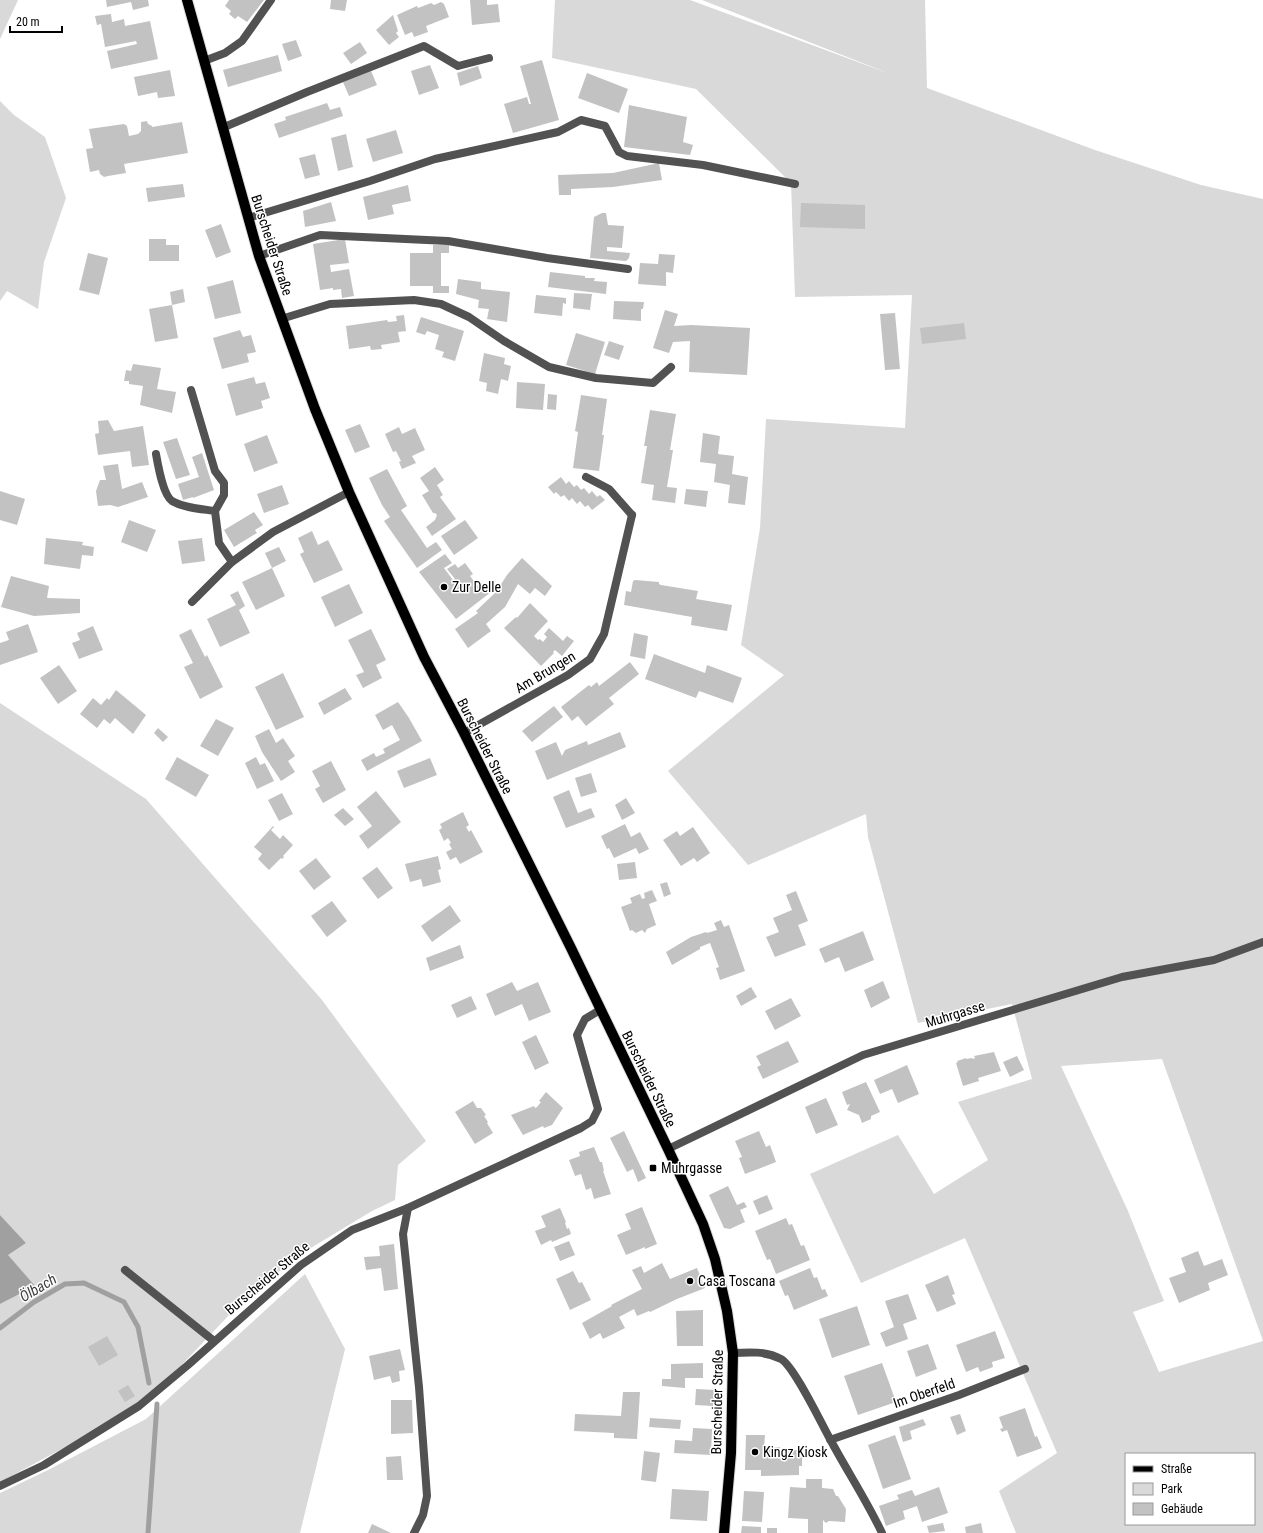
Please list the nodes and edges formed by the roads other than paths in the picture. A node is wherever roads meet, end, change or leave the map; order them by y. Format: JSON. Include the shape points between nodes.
{"nodes":[{"id":1,"x":187,"y":0,"type":"edge"},
{"id":2,"x":271,"y":0,"type":"edge"},
{"id":3,"x":489,"y":58,"type":"dead end"},
{"id":4,"x":204,"y":61,"type":"junction"},
{"id":5,"x":222,"y":128,"type":"junction"},
{"id":6,"x":795,"y":184,"type":"dead end"},
{"id":7,"x":248,"y":218,"type":"junction"},
{"id":8,"x":259,"y":256,"type":"junction"},
{"id":9,"x":628,"y":270,"type":"dead end"},
{"id":10,"x":281,"y":319,"type":"junction"},
{"id":11,"x":671,"y":367,"type":"dead end"},
{"id":12,"x":191,"y":390,"type":"dead end"},
{"id":13,"x":156,"y":454,"type":"dead end"},
{"id":14,"x":586,"y":477,"type":"dead end"},
{"id":15,"x":349,"y":492,"type":"junction"},
{"id":16,"x":215,"y":511,"type":"junction"},
{"id":17,"x":232,"y":562,"type":"junction"},
{"id":18,"x":192,"y":602,"type":"dead end"},
{"id":19,"x":464,"y":733,"type":"junction"},
{"id":20,"x":1263,"y":942,"type":"edge"},
{"id":21,"x":600,"y":1010,"type":"junction"},
{"id":22,"x":668,"y":1149,"type":"junction"},
{"id":23,"x":408,"y":1208,"type":"junction"},
{"id":24,"x":125,"y":1270,"type":"dead end"},
{"id":25,"x":214,"y":1342,"type":"junction"},
{"id":26,"x":733,"y":1353,"type":"junction"},
{"id":27,"x":1025,"y":1369,"type":"dead end"},
{"id":28,"x":830,"y":1440,"type":"junction"},
{"id":29,"x":0,"y":1486,"type":"edge"},
{"id":30,"x":414,"y":1533,"type":"edge"},
{"id":31,"x":724,"y":1533,"type":"edge"},
{"id":32,"x":882,"y":1533,"type":"edge"}],
"edges":[{"from":1,"to":4,"type":"main road","name":"Burscheider Straße"},
{"from":2,"to":4,"type":"street","via":[[242,41]]},
{"from":3,"to":5,"type":"street","via":[[458,66],[424,46]]},
{"from":4,"to":5,"type":"main road","name":"Burscheider Straße"},
{"from":5,"to":7,"type":"main road","name":"Burscheider Straße"},
{"from":6,"to":7,"type":"street","via":[[703,165],[627,156],[619,152],[605,126],[581,120],[558,132],[435,159]]},
{"from":7,"to":8,"type":"main road","name":"Burscheider Straße"},
{"from":8,"to":9,"type":"street","via":[[320,235],[448,241]]},
{"from":8,"to":10,"type":"main road","name":"Burscheider Straße"},
{"from":10,"to":11,"type":"street","via":[[330,304],[418,301],[441,304],[468,317],[549,367],[596,378],[653,383]]},
{"from":10,"to":15,"type":"main road","name":"Burscheider Straße"},
{"from":12,"to":16,"type":"street","via":[[215,471],[224,483],[224,495]]},
{"from":13,"to":16,"type":"street","via":[[162,481],[171,500],[180,505]]},
{"from":14,"to":19,"type":"street","name":"Am Brungen","via":[[609,489],[632,515],[604,634],[590,659],[568,675]]},
{"from":15,"to":17,"type":"street","via":[[273,532]]},
{"from":15,"to":19,"type":"main road","name":"Burscheider Straße","via":[[424,657]]},
{"from":16,"to":17,"type":"street","via":[[220,542]]},
{"from":17,"to":18,"type":"street"},
{"from":19,"to":21,"type":"main road","name":"Burscheider Straße"},
{"from":20,"to":22,"type":"street","name":"Muhrgasse","via":[[1214,960],[1122,977],[863,1055]]},
{"from":21,"to":22,"type":"main road","name":"Burscheider Straße"},
{"from":21,"to":23,"type":"street","name":"Burscheider Straße","via":[[585,1019],[577,1035],[598,1109],[592,1121]]},
{"from":22,"to":26,"type":"main road","name":"Burscheider Straße","via":[[703,1224],[715,1259]]},
{"from":23,"to":25,"type":"street","name":"Burscheider Straße","via":[[352,1230],[301,1264]]},
{"from":23,"to":30,"type":"street","via":[[403,1234],[420,1387],[427,1496],[423,1515]]},
{"from":24,"to":25,"type":"street"},
{"from":25,"to":29,"type":"street","name":"Burscheider Straße","via":[[139,1406],[44,1465]]},
{"from":26,"to":28,"type":"street","via":[[769,1354],[782,1360],[792,1370]]},
{"from":26,"to":31,"type":"main road","name":"Burscheider Straße","via":[[731,1453]]},
{"from":27,"to":28,"type":"street","name":"Im Oberfeld"},
{"from":28,"to":32,"type":"street"}]}
